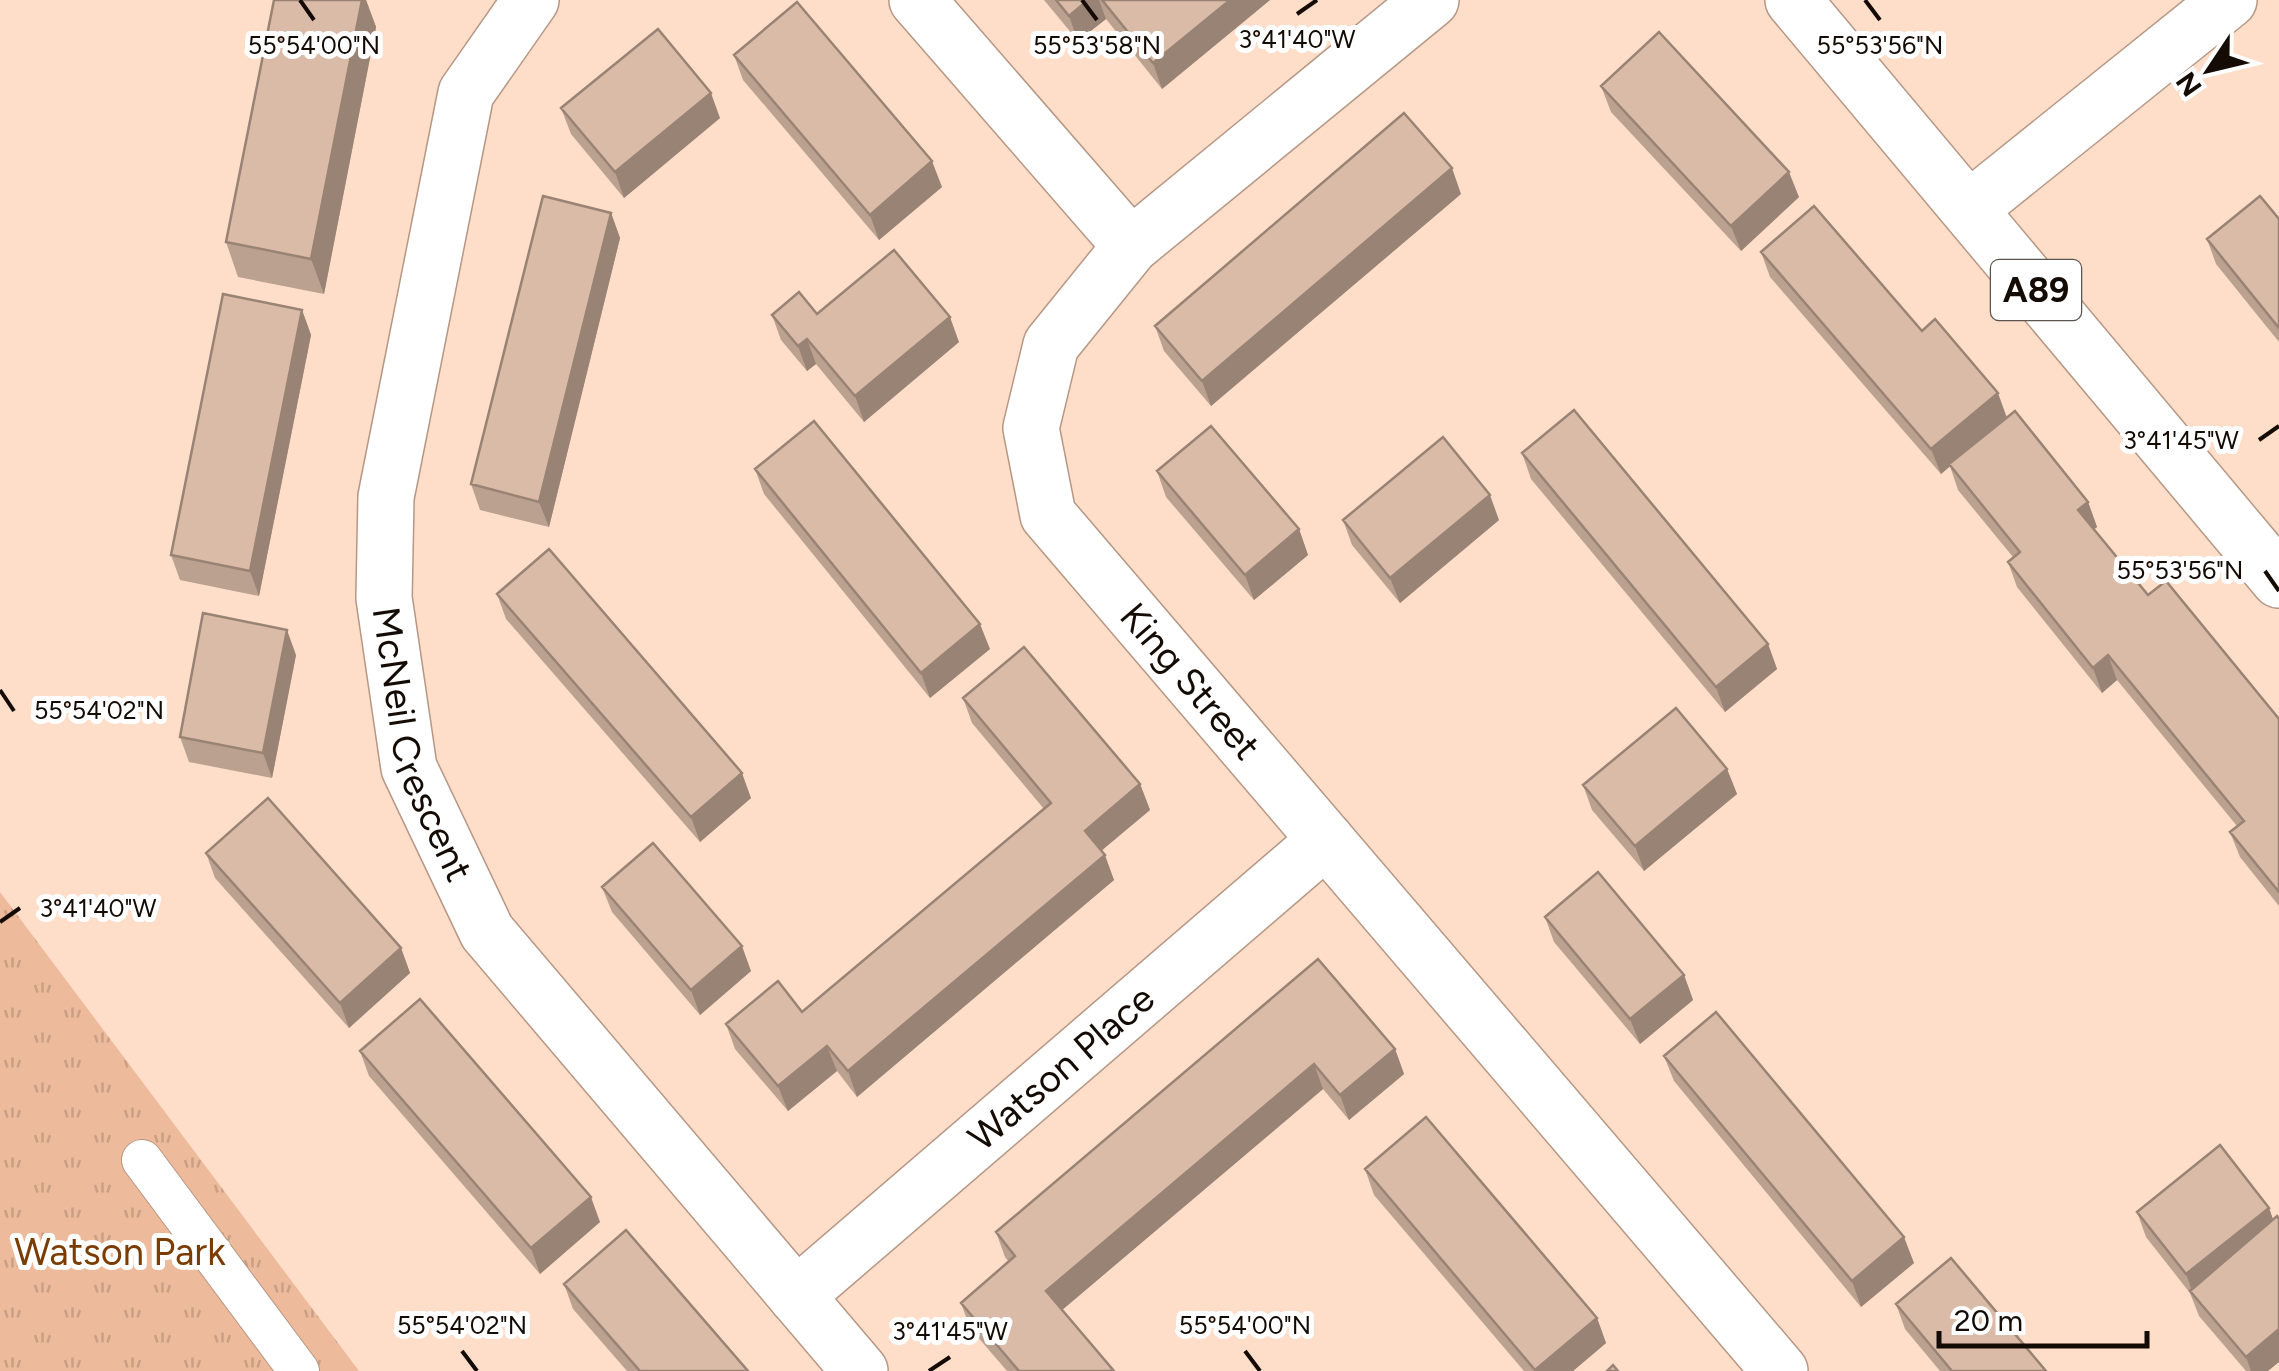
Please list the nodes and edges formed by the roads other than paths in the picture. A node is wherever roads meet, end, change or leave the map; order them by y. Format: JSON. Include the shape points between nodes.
{"nodes":[{"id":1,"x":531,"y":0,"type":"edge"},
{"id":2,"x":917,"y":0,"type":"edge"},
{"id":3,"x":1431,"y":0,"type":"edge"},
{"id":4,"x":1793,"y":0,"type":"edge"},
{"id":5,"x":2229,"y":0,"type":"edge"},
{"id":6,"x":1970,"y":210,"type":"junction"},
{"id":7,"x":1131,"y":246,"type":"junction"},
{"id":8,"x":2279,"y":580,"type":"edge"},
{"id":9,"x":1326,"y":840,"type":"junction"},
{"id":10,"x":142,"y":1160,"type":"dead end"},
{"id":11,"x":796,"y":1296,"type":"junction"},
{"id":12,"x":299,"y":1371,"type":"edge"},
{"id":13,"x":860,"y":1371,"type":"edge"},
{"id":14,"x":1780,"y":1371,"type":"edge"}],
"edges":[{"from":1,"to":11,"type":"street","name":"McNeil Crescent","via":[[466,94],[386,498],[384,598],[409,768],[487,932]]},
{"from":2,"to":7,"type":"street"},
{"from":3,"to":7,"type":"street","name":"King Street"},
{"from":4,"to":6,"type":"street","number":"A89"},
{"from":5,"to":6,"type":"street"},
{"from":6,"to":8,"type":"street","number":"A89"},
{"from":7,"to":9,"type":"street","name":"King Street","via":[[1051,345],[1030,428],[1048,515]]},
{"from":9,"to":11,"type":"street","name":"Watson Place"},
{"from":9,"to":14,"type":"street","name":"King Street"},
{"from":10,"to":12,"type":"lane"},
{"from":11,"to":13,"type":"street","name":"McNeil Crescent"}]}
